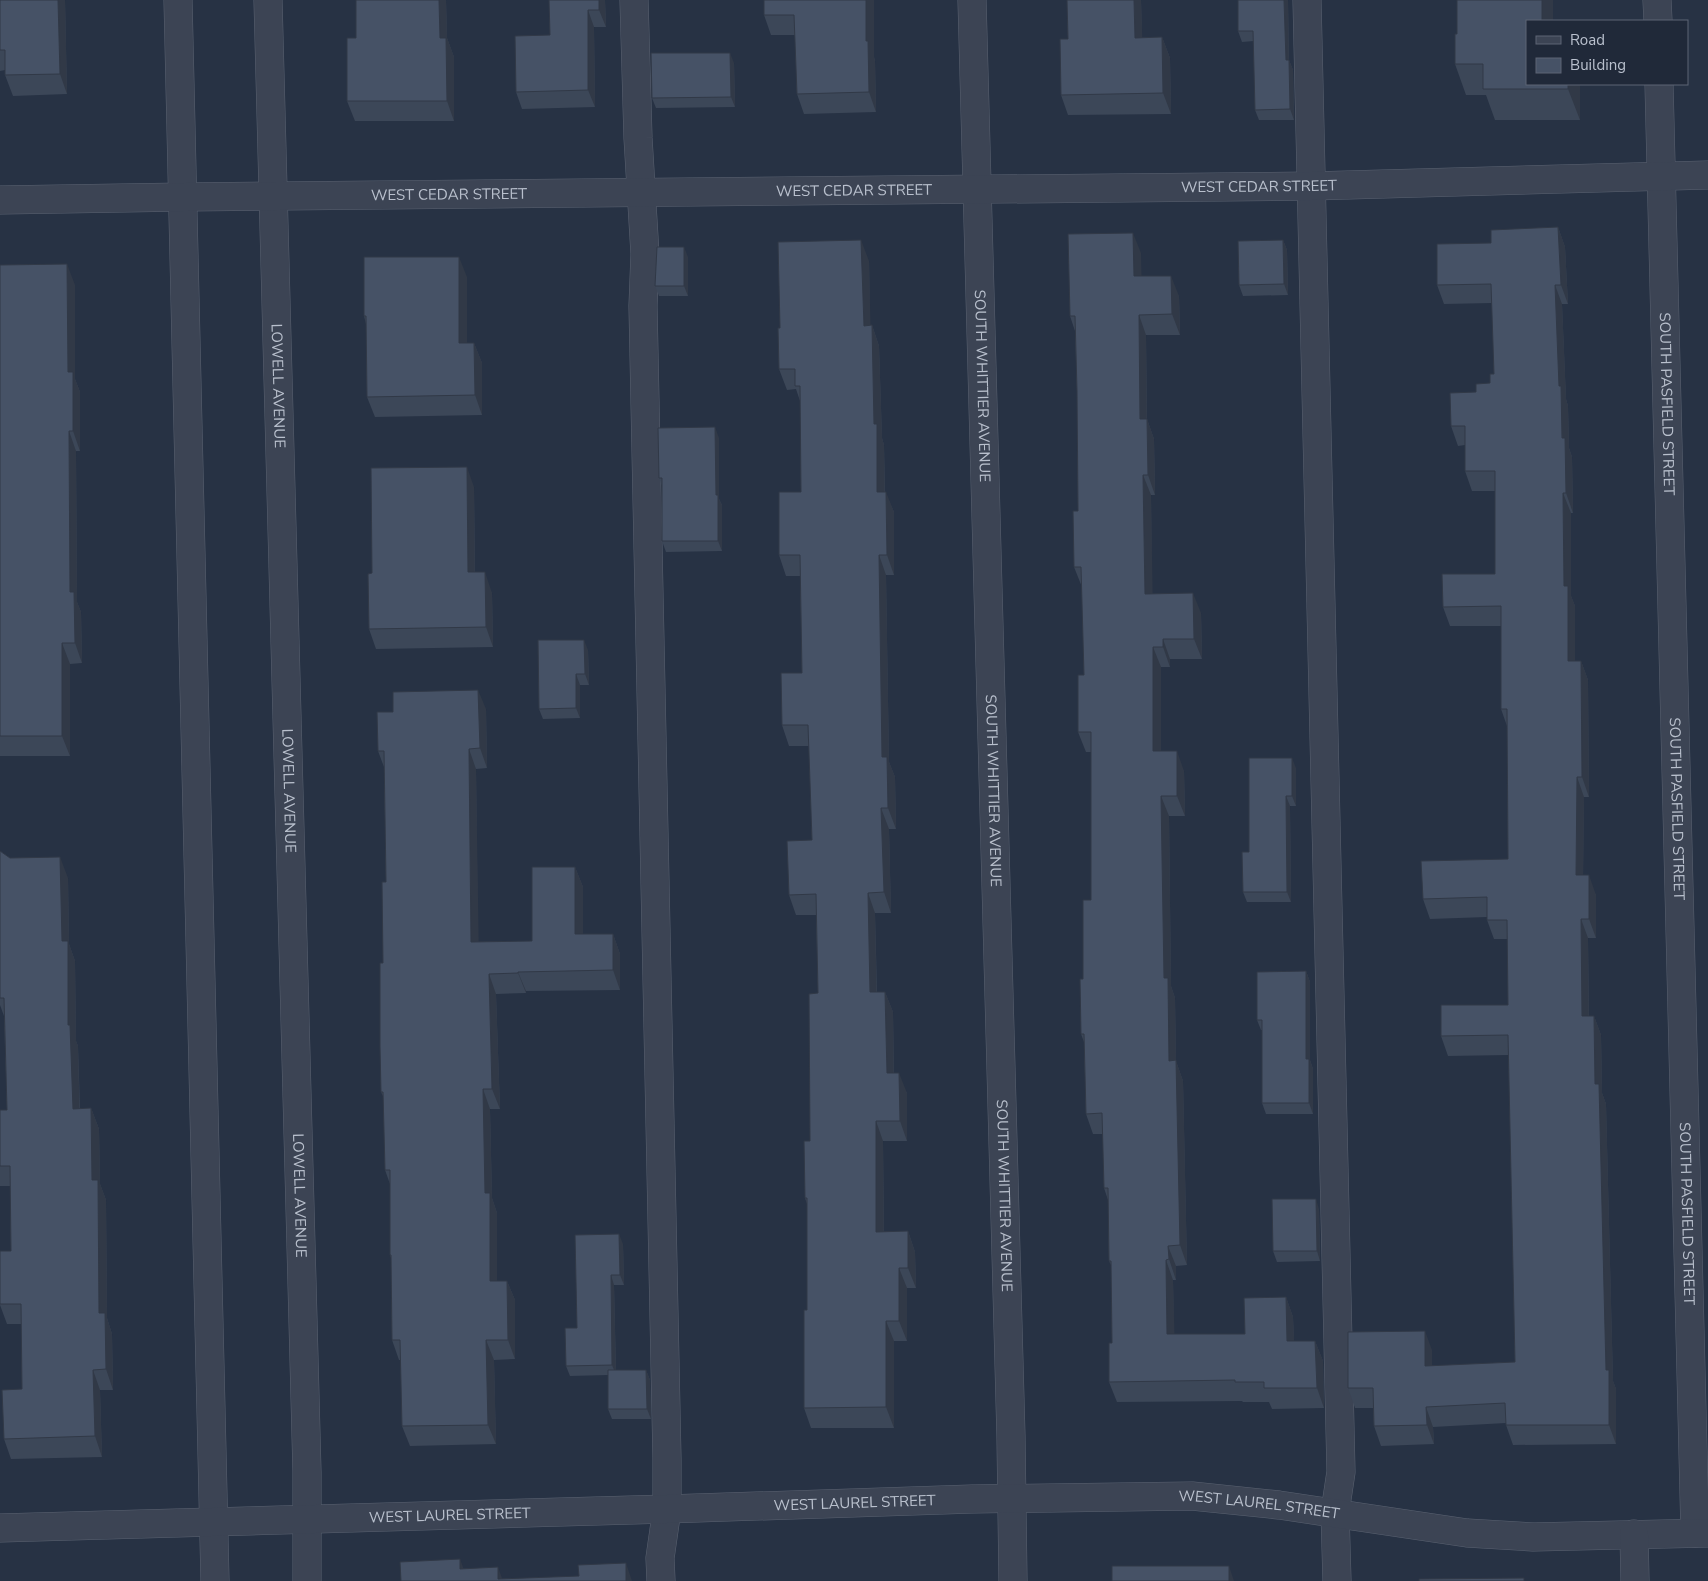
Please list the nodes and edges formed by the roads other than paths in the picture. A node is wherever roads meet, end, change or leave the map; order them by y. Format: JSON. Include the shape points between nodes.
{"nodes":[{"id":1,"x":178,"y":0,"type":"edge"},
{"id":2,"x":268,"y":0,"type":"edge"},
{"id":3,"x":634,"y":0,"type":"edge"},
{"id":4,"x":972,"y":0,"type":"edge"},
{"id":5,"x":1307,"y":0,"type":"edge"},
{"id":6,"x":1657,"y":0,"type":"edge"},
{"id":7,"x":1658,"y":20,"type":"edge"},
{"id":8,"x":1659,"y":85,"type":"edge"},
{"id":9,"x":1662,"y":175,"type":"junction"},
{"id":10,"x":1708,"y":175,"type":"edge"},
{"id":11,"x":1312,"y":186,"type":"junction"},
{"id":12,"x":977,"y":189,"type":"junction"},
{"id":13,"x":642,"y":192,"type":"junction"},
{"id":14,"x":184,"y":197,"type":"junction"},
{"id":15,"x":274,"y":197,"type":"junction"},
{"id":16,"x":0,"y":200,"type":"edge"},
{"id":17,"x":1012,"y":1498,"type":"junction"},
{"id":18,"x":667,"y":1509,"type":"junction"},
{"id":19,"x":1335,"y":1512,"type":"junction"},
{"id":20,"x":307,"y":1518,"type":"junction"},
{"id":21,"x":213,"y":1522,"type":"junction"},
{"id":22,"x":0,"y":1528,"type":"edge"},
{"id":23,"x":1702,"y":1533,"type":"edge"},
{"id":24,"x":1634,"y":1534,"type":"junction"},
{"id":25,"x":215,"y":1581,"type":"edge"},
{"id":26,"x":307,"y":1581,"type":"edge"},
{"id":27,"x":661,"y":1581,"type":"edge"},
{"id":28,"x":1013,"y":1581,"type":"edge"},
{"id":29,"x":1337,"y":1581,"type":"edge"},
{"id":30,"x":1635,"y":1581,"type":"edge"}],
"edges":[{"from":1,"to":14,"type":"street"},
{"from":2,"to":15,"type":"street","name":"LOWELL AVENUE"},
{"from":3,"to":13,"type":"street"},
{"from":4,"to":12,"type":"street","name":"SOUTH WHITTIER AVENUE"},
{"from":5,"to":11,"type":"street"},
{"from":6,"to":7,"type":"street"},
{"from":8,"to":9,"type":"street","name":"SOUTH PASFIELD STREET"},
{"from":9,"to":10,"type":"street","name":"WEST CEDAR STREET"},
{"from":9,"to":11,"type":"street","name":"WEST CEDAR STREET"},
{"from":9,"to":23,"type":"street","name":"SOUTH PASFIELD STREET"},
{"from":11,"to":12,"type":"street","name":"WEST CEDAR STREET"},
{"from":11,"to":19,"type":"street","via":[[1341,1472]]},
{"from":12,"to":13,"type":"street","name":"WEST CEDAR STREET"},
{"from":12,"to":17,"type":"street","name":"SOUTH WHITTIER AVENUE"},
{"from":13,"to":15,"type":"street","name":"WEST CEDAR STREET"},
{"from":13,"to":18,"type":"street"},
{"from":14,"to":15,"type":"street","name":"WEST CEDAR STREET"},
{"from":14,"to":16,"type":"street","name":"WEST CEDAR STREET"},
{"from":14,"to":21,"type":"street"},
{"from":15,"to":20,"type":"street","name":"LOWELL AVENUE"},
{"from":17,"to":18,"type":"street","name":"WEST LAUREL STREET"},
{"from":17,"to":19,"type":"street","name":"WEST LAUREL STREET","via":[[1192,1496]]},
{"from":17,"to":28,"type":"street","name":"SOUTH WHITTIER AVENUE"},
{"from":18,"to":20,"type":"street","name":"WEST LAUREL STREET"},
{"from":18,"to":27,"type":"street","via":[[660,1558]]},
{"from":19,"to":24,"type":"street","name":"WEST LAUREL STREET","via":[[1467,1533],[1533,1537]]},
{"from":19,"to":29,"type":"street"},
{"from":20,"to":21,"type":"street","name":"WEST LAUREL STREET"},
{"from":20,"to":26,"type":"street","name":"LOWELL AVENUE"},
{"from":21,"to":22,"type":"street","name":"WEST LAUREL STREET"},
{"from":21,"to":25,"type":"street"},
{"from":23,"to":24,"type":"street","name":"WEST LAUREL STREET"},
{"from":24,"to":30,"type":"street"}]}
